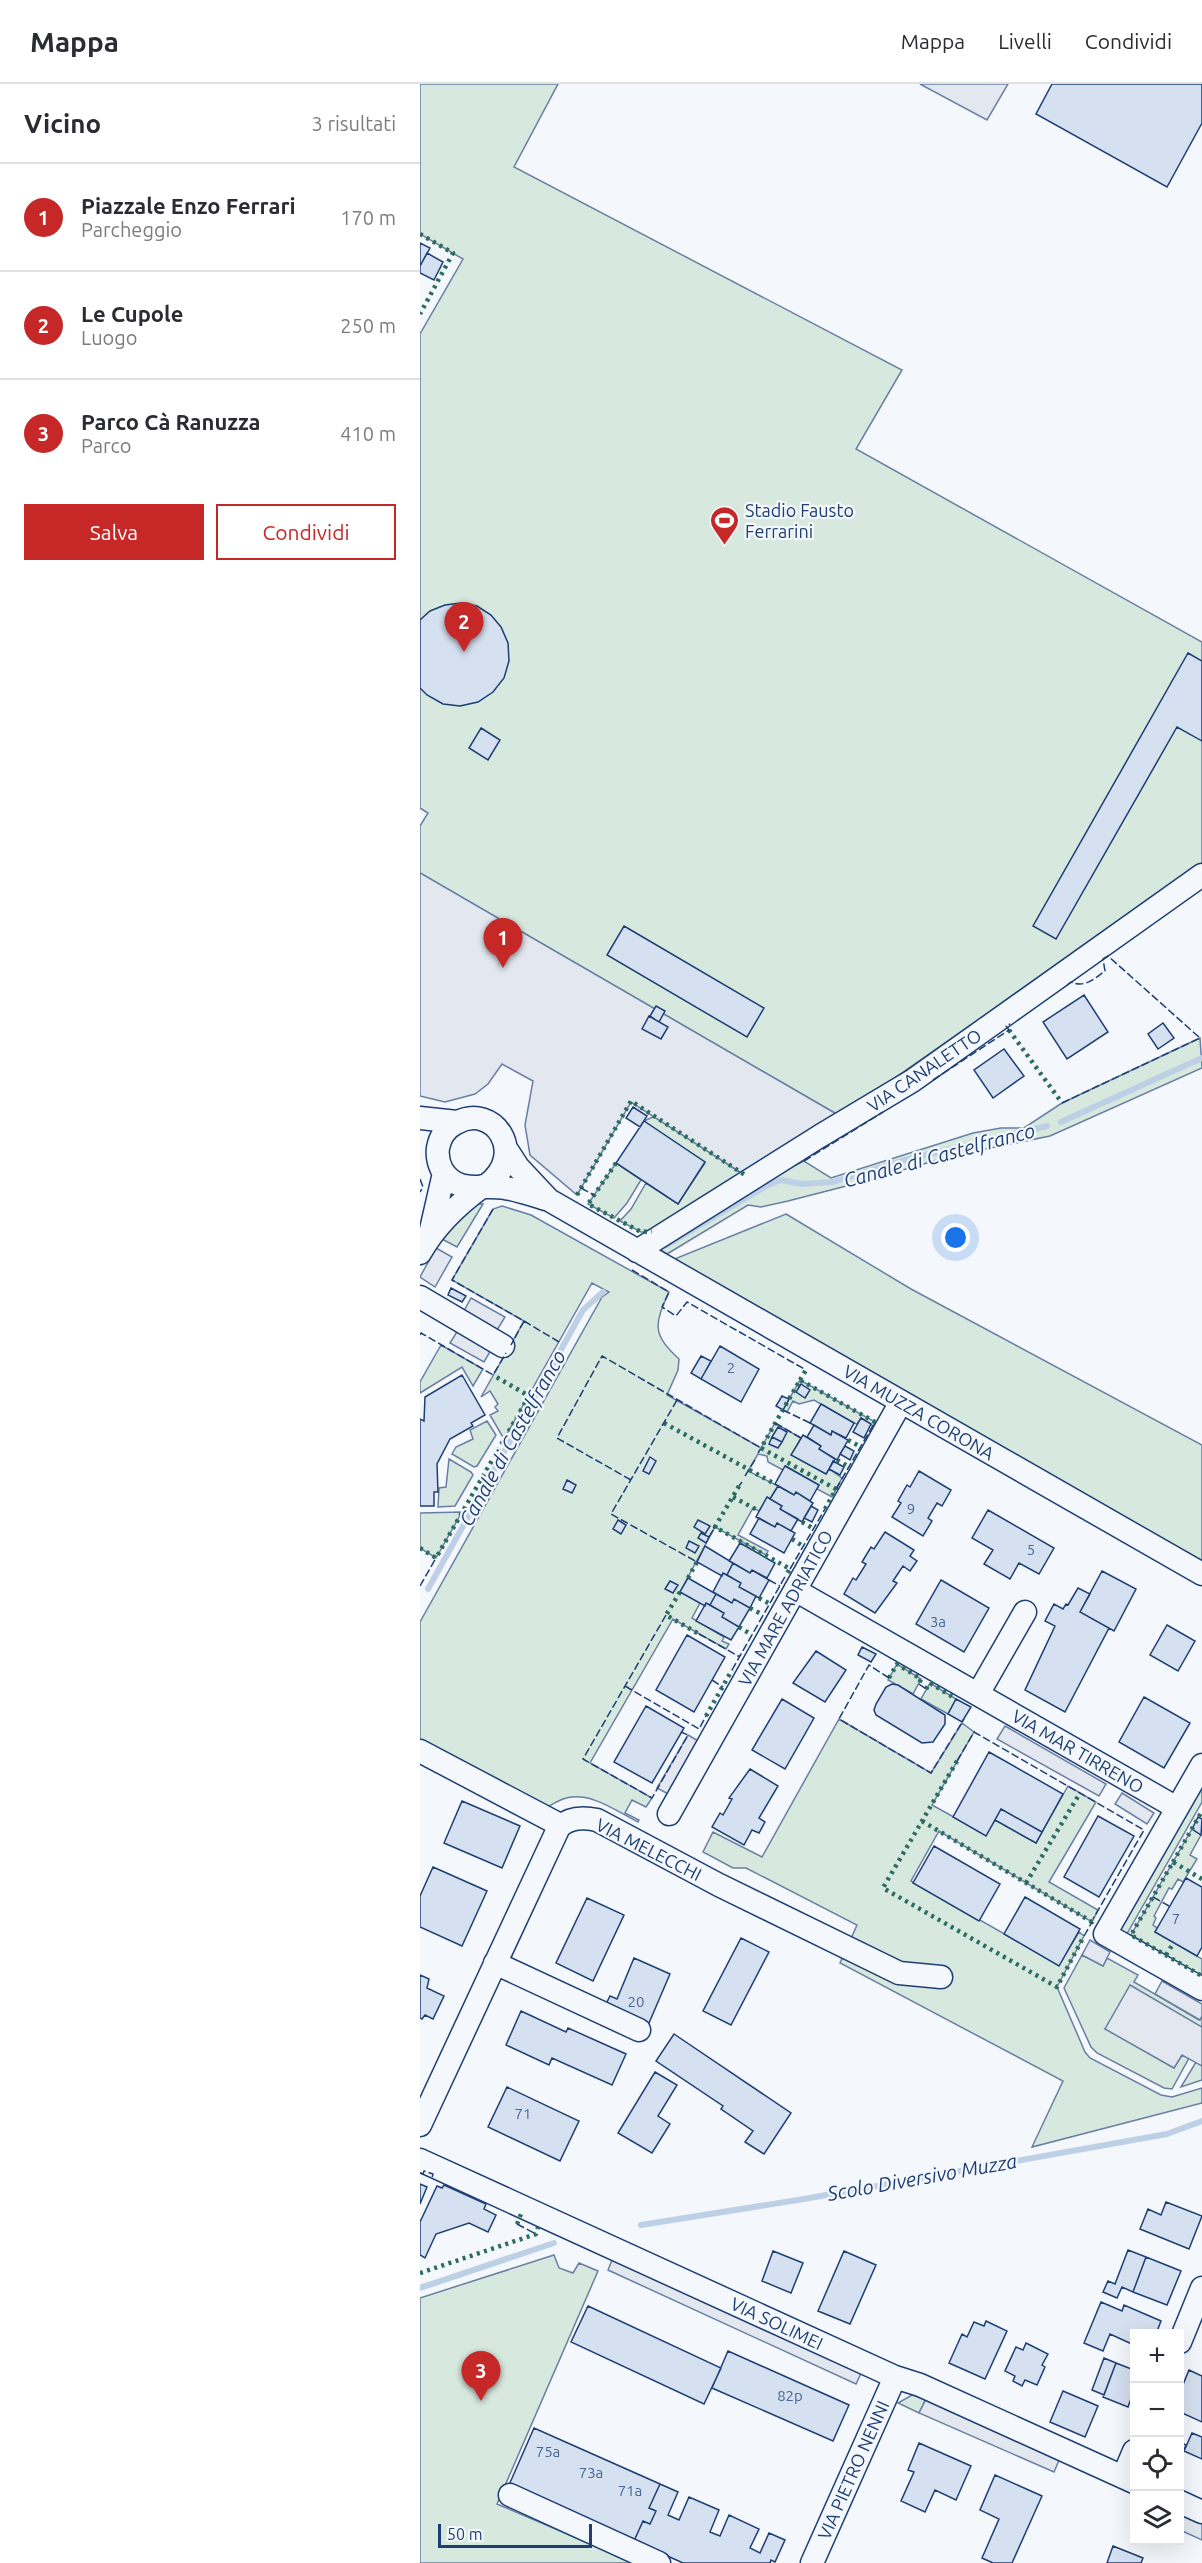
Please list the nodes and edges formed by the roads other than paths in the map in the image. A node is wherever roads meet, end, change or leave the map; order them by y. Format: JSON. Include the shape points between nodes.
{"nodes":[{"id":1,"x":1201,"y":877,"type":"edge"},
{"id":2,"x":420,"y":1118,"type":"edge"},
{"id":3,"x":458,"y":1122,"type":"junction"},
{"id":4,"x":420,"y":1131,"type":"edge"},
{"id":5,"x":507,"y":1150,"type":"junction"},
{"id":6,"x":441,"y":1163,"type":"junction"},
{"id":7,"x":485,"y":1186,"type":"junction"},
{"id":8,"x":549,"y":1200,"type":"junction"},
{"id":9,"x":425,"y":1244,"type":"edge"},
{"id":10,"x":637,"y":1251,"type":"junction"},
{"id":11,"x":420,"y":1297,"type":"edge"},
{"id":12,"x":503,"y":1346,"type":"dead end"},
{"id":13,"x":901,"y":1402,"type":"junction"},
{"id":14,"x":1202,"y":1574,"type":"edge"},
{"id":15,"x":795,"y":1590,"type":"junction"},
{"id":16,"x":1025,"y":1612,"type":"dead end"},
{"id":17,"x":978,"y":1694,"type":"junction"},
{"id":18,"x":420,"y":1751,"type":"edge"},
{"id":19,"x":1202,"y":1765,"type":"edge"},
{"id":20,"x":1177,"y":1808,"type":"junction"},
{"id":21,"x":669,"y":1814,"type":"dead end"},
{"id":22,"x":561,"y":1826,"type":"junction"},
{"id":23,"x":495,"y":1963,"type":"junction"},
{"id":24,"x":941,"y":1977,"type":"dead end"},
{"id":25,"x":1202,"y":1989,"type":"edge"},
{"id":26,"x":639,"y":2030,"type":"dead end"},
{"id":27,"x":420,"y":2125,"type":"edge"},
{"id":28,"x":420,"y":2160,"type":"edge"},
{"id":29,"x":1202,"y":2288,"type":"edge"},
{"id":30,"x":1184,"y":2330,"type":"edge"},
{"id":31,"x":894,"y":2378,"type":"junction"},
{"id":32,"x":1129,"y":2480,"type":"edge"},
{"id":33,"x":510,"y":2495,"type":"dead end"},
{"id":34,"x":1184,"y":2504,"type":"edge"},
{"id":35,"x":1202,"y":2512,"type":"edge"},
{"id":36,"x":659,"y":2563,"type":"edge"},
{"id":37,"x":812,"y":2563,"type":"edge"}],
"edges":[{"from":1,"to":10,"type":"street","name":"VIA CANALETTO","via":[[912,1081]]},
{"from":2,"to":3,"type":"street"},
{"from":3,"to":5,"type":"street","via":[[470,1118],[489,1123],[502,1136]]},
{"from":3,"to":6,"type":"street","via":[[441,1139]]},
{"from":4,"to":6,"type":"street"},
{"from":5,"to":7,"type":"street","via":[[501,1172]]},
{"from":5,"to":8,"type":"street"},
{"from":6,"to":7,"type":"street","via":[[462,1186]]},
{"from":6,"to":9,"type":"street"},
{"from":7,"to":8,"type":"street"},
{"from":7,"to":9,"type":"street","via":[[466,1199]]},
{"from":8,"to":10,"type":"street","name":"VIA MUZZA CORONA"},
{"from":10,"to":13,"type":"street","name":"VIA MUZZA CORONA"},
{"from":11,"to":12,"type":"street"},
{"from":13,"to":14,"type":"street","name":"VIA MUZZA CORONA"},
{"from":13,"to":15,"type":"street","name":"VIA MARE ADRIATICO"},
{"from":15,"to":17,"type":"street","name":"VIA MAR TIRRENO"},
{"from":15,"to":21,"type":"street","name":"VIA MARE ADRIATICO"},
{"from":16,"to":17,"type":"street"},
{"from":17,"to":20,"type":"street","name":"VIA MAR TIRRENO"},
{"from":18,"to":22,"type":"street"},
{"from":19,"to":20,"type":"street"},
{"from":20,"to":25,"type":"street","via":[[1105,1934]]},
{"from":22,"to":23,"type":"street"},
{"from":22,"to":24,"type":"street","name":"VIA MELECCHI","via":[[577,1818],[597,1820],[719,1885],[900,1973]]},
{"from":23,"to":26,"type":"street"},
{"from":23,"to":27,"type":"street"},
{"from":28,"to":31,"type":"street","name":"VIA SOLIMEI"},
{"from":29,"to":30,"type":"street"},
{"from":31,"to":32,"type":"street","name":"VIA SOLIMEI","via":[[920,2385]]},
{"from":31,"to":37,"type":"street","name":"VIA PIETRO NENNI"},
{"from":33,"to":36,"type":"street"},
{"from":34,"to":35,"type":"street"}]}
